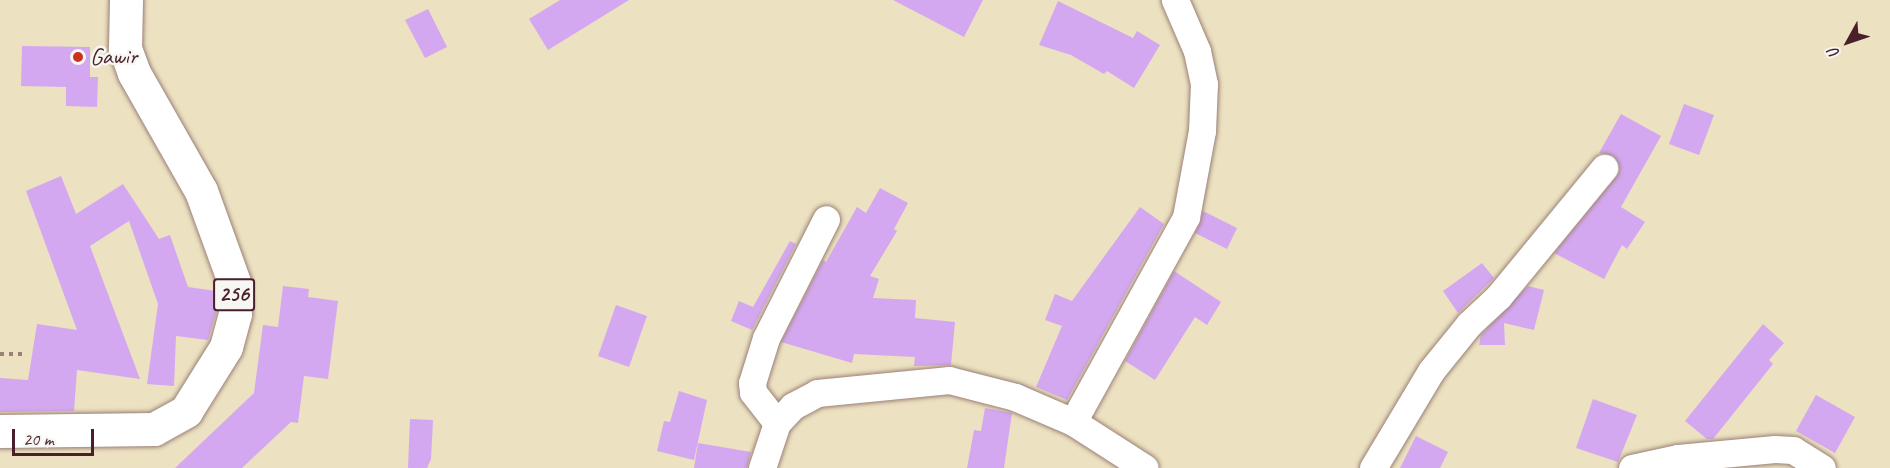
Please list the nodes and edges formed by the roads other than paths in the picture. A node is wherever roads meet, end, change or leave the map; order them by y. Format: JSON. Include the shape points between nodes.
{"nodes":[{"id":1,"x":126,"y":0,"type":"edge"},
{"id":2,"x":1175,"y":0,"type":"edge"},
{"id":3,"x":1604,"y":168,"type":"dead end"},
{"id":4,"x":826,"y":219,"type":"dead end"},
{"id":5,"x":1073,"y":422,"type":"junction"},
{"id":6,"x":777,"y":423,"type":"junction"},
{"id":7,"x":0,"y":431,"type":"edge"},
{"id":8,"x":762,"y":468,"type":"edge"},
{"id":9,"x":1145,"y":468,"type":"edge"},
{"id":10,"x":1373,"y":468,"type":"edge"},
{"id":11,"x":1632,"y":468,"type":"edge"},
{"id":12,"x":1822,"y":468,"type":"edge"}],
"edges":[{"from":1,"to":7,"type":"main road","number":"256","via":[[125,48],[134,73],[201,191],[234,282],[235,314],[226,347],[186,411],[154,429]]},
{"from":2,"to":5,"type":"street","via":[[1197,51],[1204,84],[1202,131],[1186,217]]},
{"from":3,"to":10,"type":"street","via":[[1499,296],[1469,324],[1431,371]]},
{"from":4,"to":6,"type":"street","via":[[766,338],[752,383],[753,392]]},
{"from":5,"to":6,"type":"street","via":[[1015,397],[949,380],[816,393],[793,406]]},
{"from":5,"to":9,"type":"street"},
{"from":6,"to":8,"type":"street"},
{"from":11,"to":12,"type":"street","via":[[1678,458],[1775,449],[1793,450]]}]}
